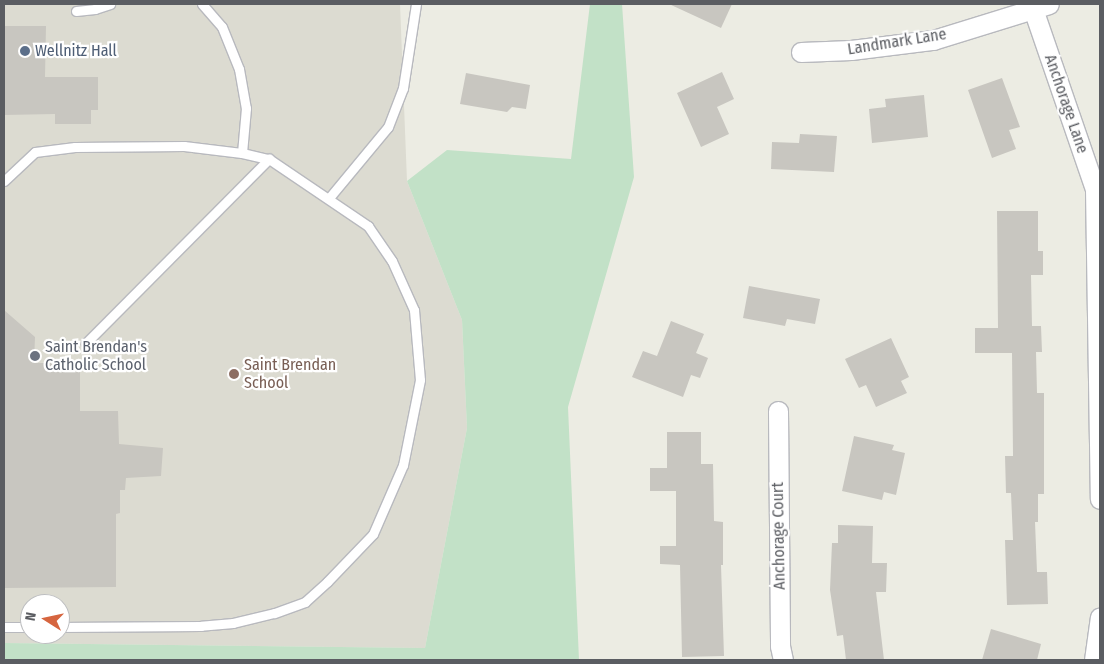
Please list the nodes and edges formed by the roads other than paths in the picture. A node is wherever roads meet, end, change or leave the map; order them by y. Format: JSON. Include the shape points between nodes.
{"nodes":[{"id":1,"x":110,"y":4,"type":"edge"},
{"id":2,"x":202,"y":4,"type":"edge"},
{"id":3,"x":416,"y":4,"type":"edge"},
{"id":4,"x":1041,"y":6,"type":"edge"},
{"id":5,"x":76,"y":11,"type":"dead end"},
{"id":6,"x":801,"y":52,"type":"dead end"},
{"id":7,"x":242,"y":153,"type":"junction"},
{"id":8,"x":269,"y":159,"type":"junction"},
{"id":9,"x":4,"y":180,"type":"edge"},
{"id":10,"x":330,"y":198,"type":"junction"},
{"id":11,"x":86,"y":344,"type":"dead end"},
{"id":12,"x":778,"y":411,"type":"dead end"},
{"id":13,"x":1100,"y":500,"type":"edge"},
{"id":14,"x":1100,"y":617,"type":"edge"},
{"id":15,"x":4,"y":627,"type":"edge"},
{"id":16,"x":20,"y":627,"type":"edge"},
{"id":17,"x":70,"y":627,"type":"edge"},
{"id":18,"x":783,"y":660,"type":"edge"},
{"id":19,"x":1094,"y":660,"type":"edge"}],
"edges":[{"from":1,"to":5,"type":"lane"},
{"from":2,"to":7,"type":"lane","via":[[222,27],[239,69],[246,108]]},
{"from":3,"to":10,"type":"lane","via":[[403,88],[388,127]]},
{"from":4,"to":6,"type":"street","name":"Landmark Lane","via":[[933,40],[851,50]]},
{"from":4,"to":13,"type":"street","name":"Anchorage Lane","via":[[1095,189]]},
{"from":7,"to":8,"type":"lane"},
{"from":7,"to":9,"type":"lane","via":[[184,146],[75,147],[35,152]]},
{"from":8,"to":10,"type":"lane"},
{"from":8,"to":11,"type":"lane"},
{"from":10,"to":17,"type":"lane","via":[[368,226],[392,261],[414,310],[420,380],[403,465],[372,534],[305,602],[274,613],[233,623],[201,626]]},
{"from":12,"to":18,"type":"street","name":"Anchorage Court","via":[[780,646]]},
{"from":14,"to":19,"type":"street"},
{"from":15,"to":16,"type":"lane"}]}
